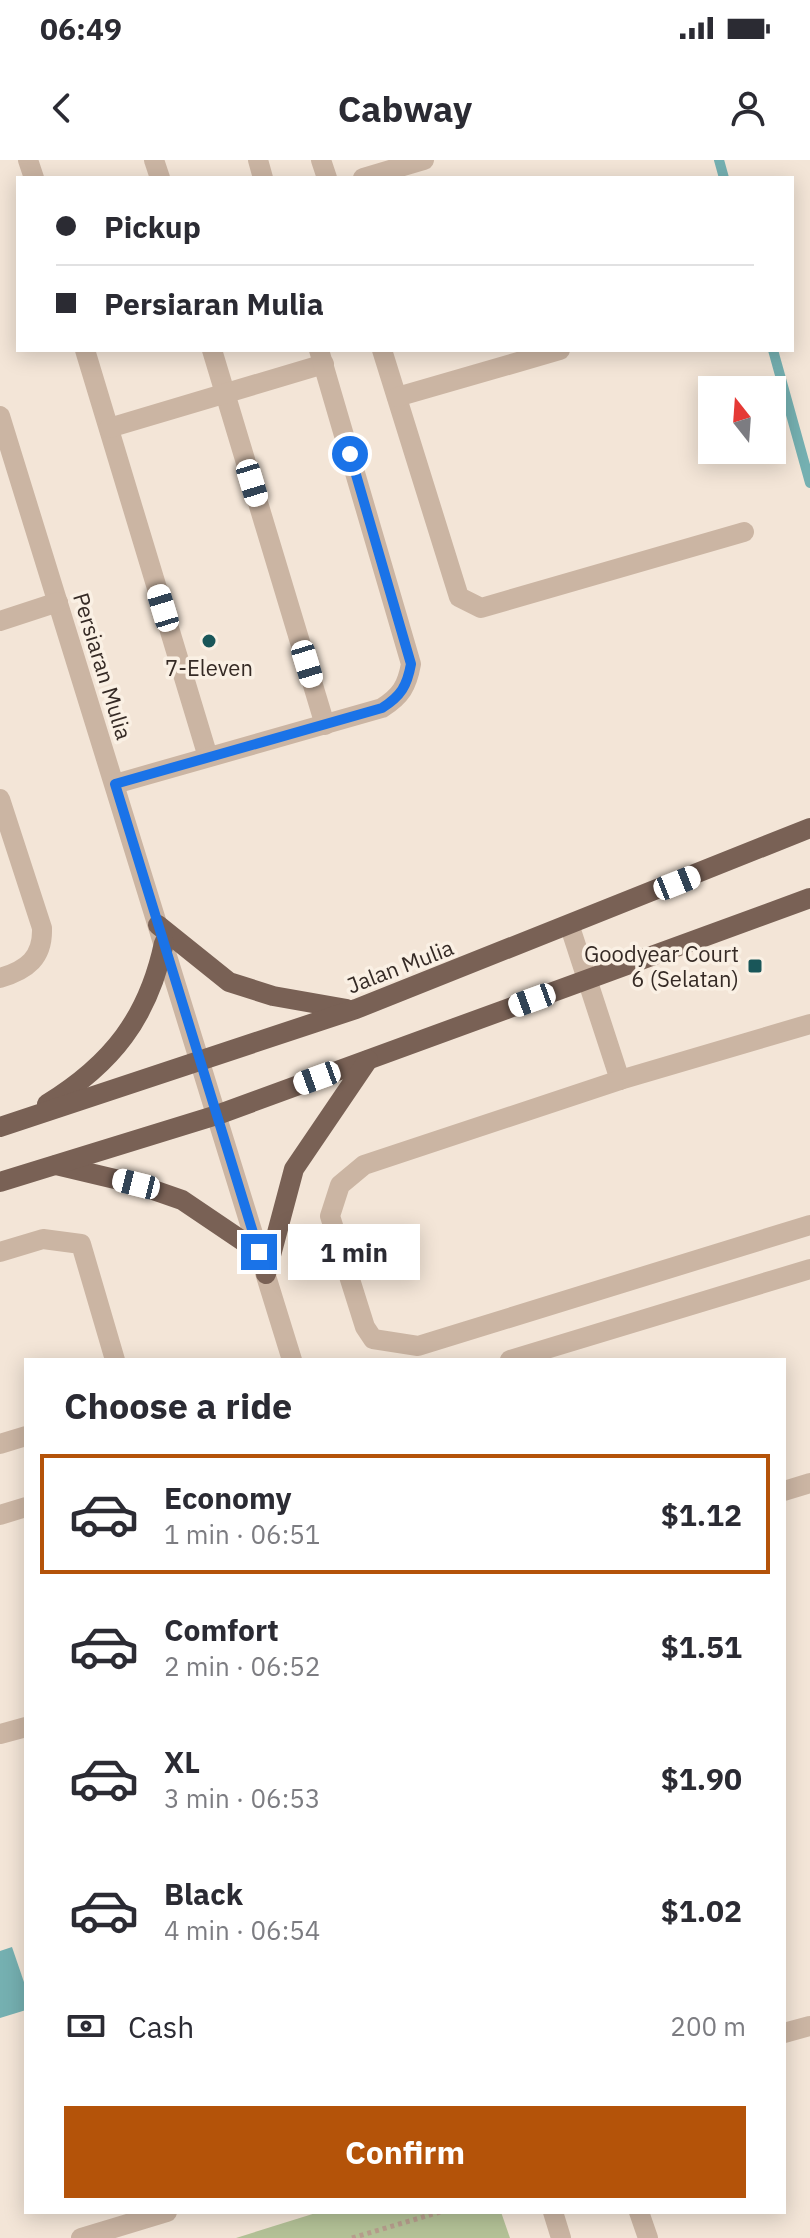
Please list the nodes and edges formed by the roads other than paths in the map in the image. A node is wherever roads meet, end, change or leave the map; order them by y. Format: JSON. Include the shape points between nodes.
{"nodes":[{"id":1,"x":424,"y":160,"type":"edge"},
{"id":2,"x":370,"y":176,"type":"edge"},
{"id":3,"x":86,"y":352,"type":"edge"},
{"id":4,"x":213,"y":352,"type":"edge"},
{"id":5,"x":383,"y":352,"type":"edge"},
{"id":6,"x":553,"y":352,"type":"edge"},
{"id":7,"x":321,"y":357,"type":"edge"},
{"id":8,"x":224,"y":392,"type":"junction"},
{"id":9,"x":397,"y":397,"type":"junction"},
{"id":10,"x":0,"y":416,"type":"edge"},
{"id":11,"x":109,"y":428,"type":"junction"},
{"id":12,"x":744,"y":532,"type":"dead end"},
{"id":13,"x":58,"y":602,"type":"junction"},
{"id":14,"x":0,"y":621,"type":"edge"},
{"id":15,"x":325,"y":725,"type":"junction"},
{"id":16,"x":208,"y":757,"type":"junction"},
{"id":17,"x":115,"y":784,"type":"junction"},
{"id":18,"x":0,"y":799,"type":"edge"},
{"id":19,"x":810,"y":828,"type":"edge"},
{"id":20,"x":5,"y":830,"type":"edge"},
{"id":21,"x":810,"y":898,"type":"edge"},
{"id":22,"x":570,"y":927,"type":"junction"},
{"id":23,"x":161,"y":934,"type":"junction"},
{"id":24,"x":0,"y":978,"type":"edge"},
{"id":25,"x":587,"y":980,"type":"junction"},
{"id":26,"x":356,"y":1009,"type":"junction"},
{"id":27,"x":810,"y":1024,"type":"edge"},
{"id":28,"x":368,"y":1060,"type":"junction"},
{"id":29,"x":201,"y":1063,"type":"junction"},
{"id":30,"x":620,"y":1080,"type":"junction"},
{"id":31,"x":217,"y":1115,"type":"junction"},
{"id":32,"x":24,"y":1119,"type":"junction"},
{"id":33,"x":0,"y":1127,"type":"edge"},
{"id":34,"x":56,"y":1165,"type":"junction"},
{"id":35,"x":0,"y":1182,"type":"edge"},
{"id":36,"x":810,"y":1225,"type":"edge"},
{"id":37,"x":0,"y":1252,"type":"edge"},
{"id":38,"x":259,"y":1252,"type":"junction"},
{"id":39,"x":810,"y":1269,"type":"edge"},
{"id":40,"x":266,"y":1274,"type":"junction"},
{"id":41,"x":114,"y":1358,"type":"edge"},
{"id":42,"x":291,"y":1358,"type":"edge"},
{"id":43,"x":517,"y":1358,"type":"edge"},
{"id":44,"x":24,"y":1437,"type":"edge"},
{"id":45,"x":0,"y":1444,"type":"edge"},
{"id":46,"x":810,"y":1483,"type":"edge"},
{"id":47,"x":786,"y":1490,"type":"edge"},
{"id":48,"x":24,"y":1508,"type":"edge"},
{"id":49,"x":0,"y":1515,"type":"edge"},
{"id":50,"x":24,"y":1728,"type":"edge"},
{"id":51,"x":0,"y":1734,"type":"edge"},
{"id":52,"x":810,"y":2026,"type":"edge"},
{"id":53,"x":786,"y":2032,"type":"edge"},
{"id":54,"x":160,"y":2214,"type":"edge"},
{"id":55,"x":554,"y":2214,"type":"edge"},
{"id":56,"x":640,"y":2214,"type":"edge"},
{"id":57,"x":81,"y":2238,"type":"edge"},
{"id":58,"x":561,"y":2238,"type":"edge"},
{"id":59,"x":648,"y":2238,"type":"edge"}],
"edges":[{"from":1,"to":2,"type":"street"},
{"from":3,"to":11,"type":"street"},
{"from":4,"to":8,"type":"street"},
{"from":5,"to":9,"type":"street"},
{"from":6,"to":9,"type":"street"},
{"from":7,"to":8,"type":"street"},
{"from":7,"to":15,"type":"street","via":[[411,664],[407,685],[397,699]]},
{"from":8,"to":11,"type":"street"},
{"from":8,"to":15,"type":"street"},
{"from":9,"to":12,"type":"street","via":[[459,597],[481,608]]},
{"from":10,"to":13,"type":"street","name":"Persiaran Mulia"},
{"from":11,"to":16,"type":"street"},
{"from":13,"to":14,"type":"street"},
{"from":13,"to":17,"type":"street","name":"Persiaran Mulia"},
{"from":15,"to":16,"type":"street"},
{"from":16,"to":17,"type":"street"},
{"from":17,"to":23,"type":"street","name":"Persiaran Mulia"},
{"from":18,"to":20,"type":"street"},
{"from":19,"to":22,"type":"main road","name":"Jalan Mulia"},
{"from":20,"to":24,"type":"street","via":[[42,928],[42,945],[34,961]]},
{"from":21,"to":25,"type":"main road"},
{"from":22,"to":25,"type":"street"},
{"from":22,"to":26,"type":"main road","name":"Jalan Mulia"},
{"from":23,"to":26,"type":"main road","via":[[229,982],[328,1008]]},
{"from":23,"to":29,"type":"street","name":"Persiaran Mulia"},
{"from":23,"to":32,"type":"main road","via":[[155,982],[125,1039],[81,1083]]},
{"from":25,"to":28,"type":"main road"},
{"from":25,"to":30,"type":"street"},
{"from":26,"to":29,"type":"main road","name":"Jalan Mulia"},
{"from":27,"to":30,"type":"street"},
{"from":28,"to":31,"type":"main road"},
{"from":28,"to":40,"type":"main road","via":[[294,1169]]},
{"from":29,"to":31,"type":"street","name":"Persiaran Mulia"},
{"from":29,"to":32,"type":"main road","name":"Jalan Mulia"},
{"from":30,"to":36,"type":"street","via":[[364,1165],[340,1185],[330,1216],[373,1339],[418,1346]]},
{"from":31,"to":34,"type":"main road"},
{"from":31,"to":38,"type":"street","name":"Persiaran Mulia"},
{"from":32,"to":33,"type":"main road","name":"Jalan Mulia"},
{"from":34,"to":35,"type":"main road"},
{"from":34,"to":38,"type":"main road","via":[[182,1200]]},
{"from":37,"to":41,"type":"street","via":[[43,1239],[81,1244]]},
{"from":38,"to":40,"type":"street","name":"Persiaran Mulia"},
{"from":39,"to":43,"type":"street"},
{"from":40,"to":42,"type":"street","name":"Persiaran Mulia"},
{"from":44,"to":45,"type":"street"},
{"from":46,"to":47,"type":"street"},
{"from":48,"to":49,"type":"street"},
{"from":50,"to":51,"type":"street"},
{"from":52,"to":53,"type":"street"},
{"from":54,"to":57,"type":"street"},
{"from":55,"to":58,"type":"street"},
{"from":56,"to":59,"type":"street"}]}
